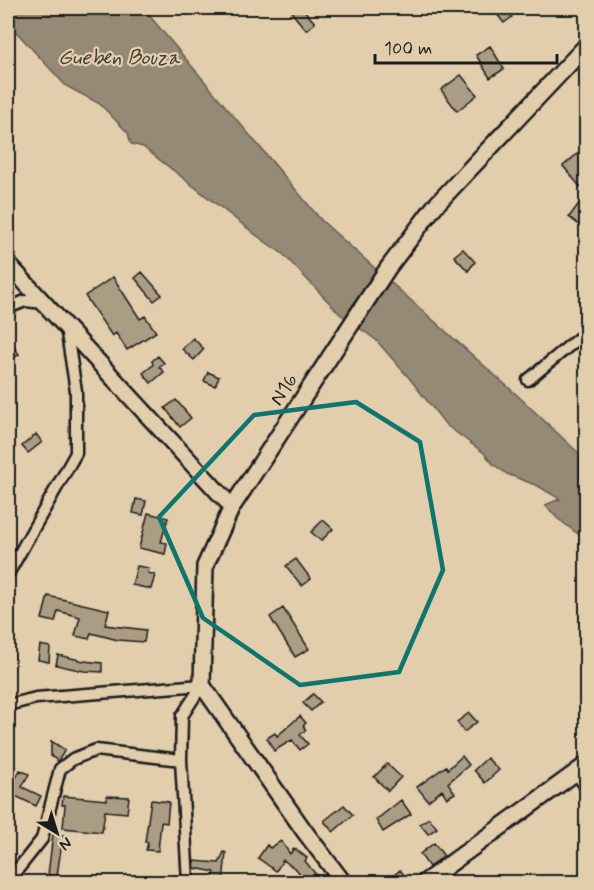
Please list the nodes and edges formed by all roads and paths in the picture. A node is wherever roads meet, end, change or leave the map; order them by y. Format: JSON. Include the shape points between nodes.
{"nodes":[{"id":1,"x":586,"y":46,"type":"edge"},
{"id":2,"x":8,"y":264,"type":"edge"},
{"id":3,"x":44,"y":303,"type":"junction"},
{"id":4,"x":8,"y":308,"type":"edge"},
{"id":5,"x":66,"y":327,"type":"junction"},
{"id":6,"x":586,"y":332,"type":"edge"},
{"id":7,"x":528,"y":380,"type":"dead end"},
{"id":8,"x":232,"y":507,"type":"junction"},
{"id":9,"x":8,"y":574,"type":"edge"},
{"id":10,"x":202,"y":685,"type":"junction"},
{"id":11,"x":8,"y":705,"type":"edge"},
{"id":12,"x":181,"y":760,"type":"junction"},
{"id":13,"x":581,"y":769,"type":"edge"},
{"id":14,"x":586,"y":788,"type":"edge"},
{"id":15,"x":8,"y":877,"type":"edge"},
{"id":16,"x":188,"y":882,"type":"edge"},
{"id":17,"x":343,"y":882,"type":"edge"},
{"id":18,"x":425,"y":882,"type":"edge"}],
"edges":[{"from":1,"to":8,"type":"street","name":"N16","via":[[434,207],[388,268]]},
{"from":2,"to":3,"type":"street"},
{"from":3,"to":4,"type":"street","via":[[25,302]]},
{"from":3,"to":5,"type":"street"},
{"from":5,"to":8,"type":"street"},
{"from":5,"to":9,"type":"street","via":[[76,391],[76,453]]},
{"from":6,"to":7,"type":"street"},
{"from":8,"to":10,"type":"street","name":"N16","via":[[205,566]]},
{"from":10,"to":11,"type":"street","via":[[36,698]]},
{"from":10,"to":12,"type":"street","via":[[182,716]]},
{"from":10,"to":17,"type":"street"},
{"from":12,"to":15,"type":"street","via":[[96,750],[73,759],[60,769],[42,839]]},
{"from":12,"to":16,"type":"street"},
{"from":13,"to":14,"type":"street"},
{"from":13,"to":18,"type":"street"}]}
